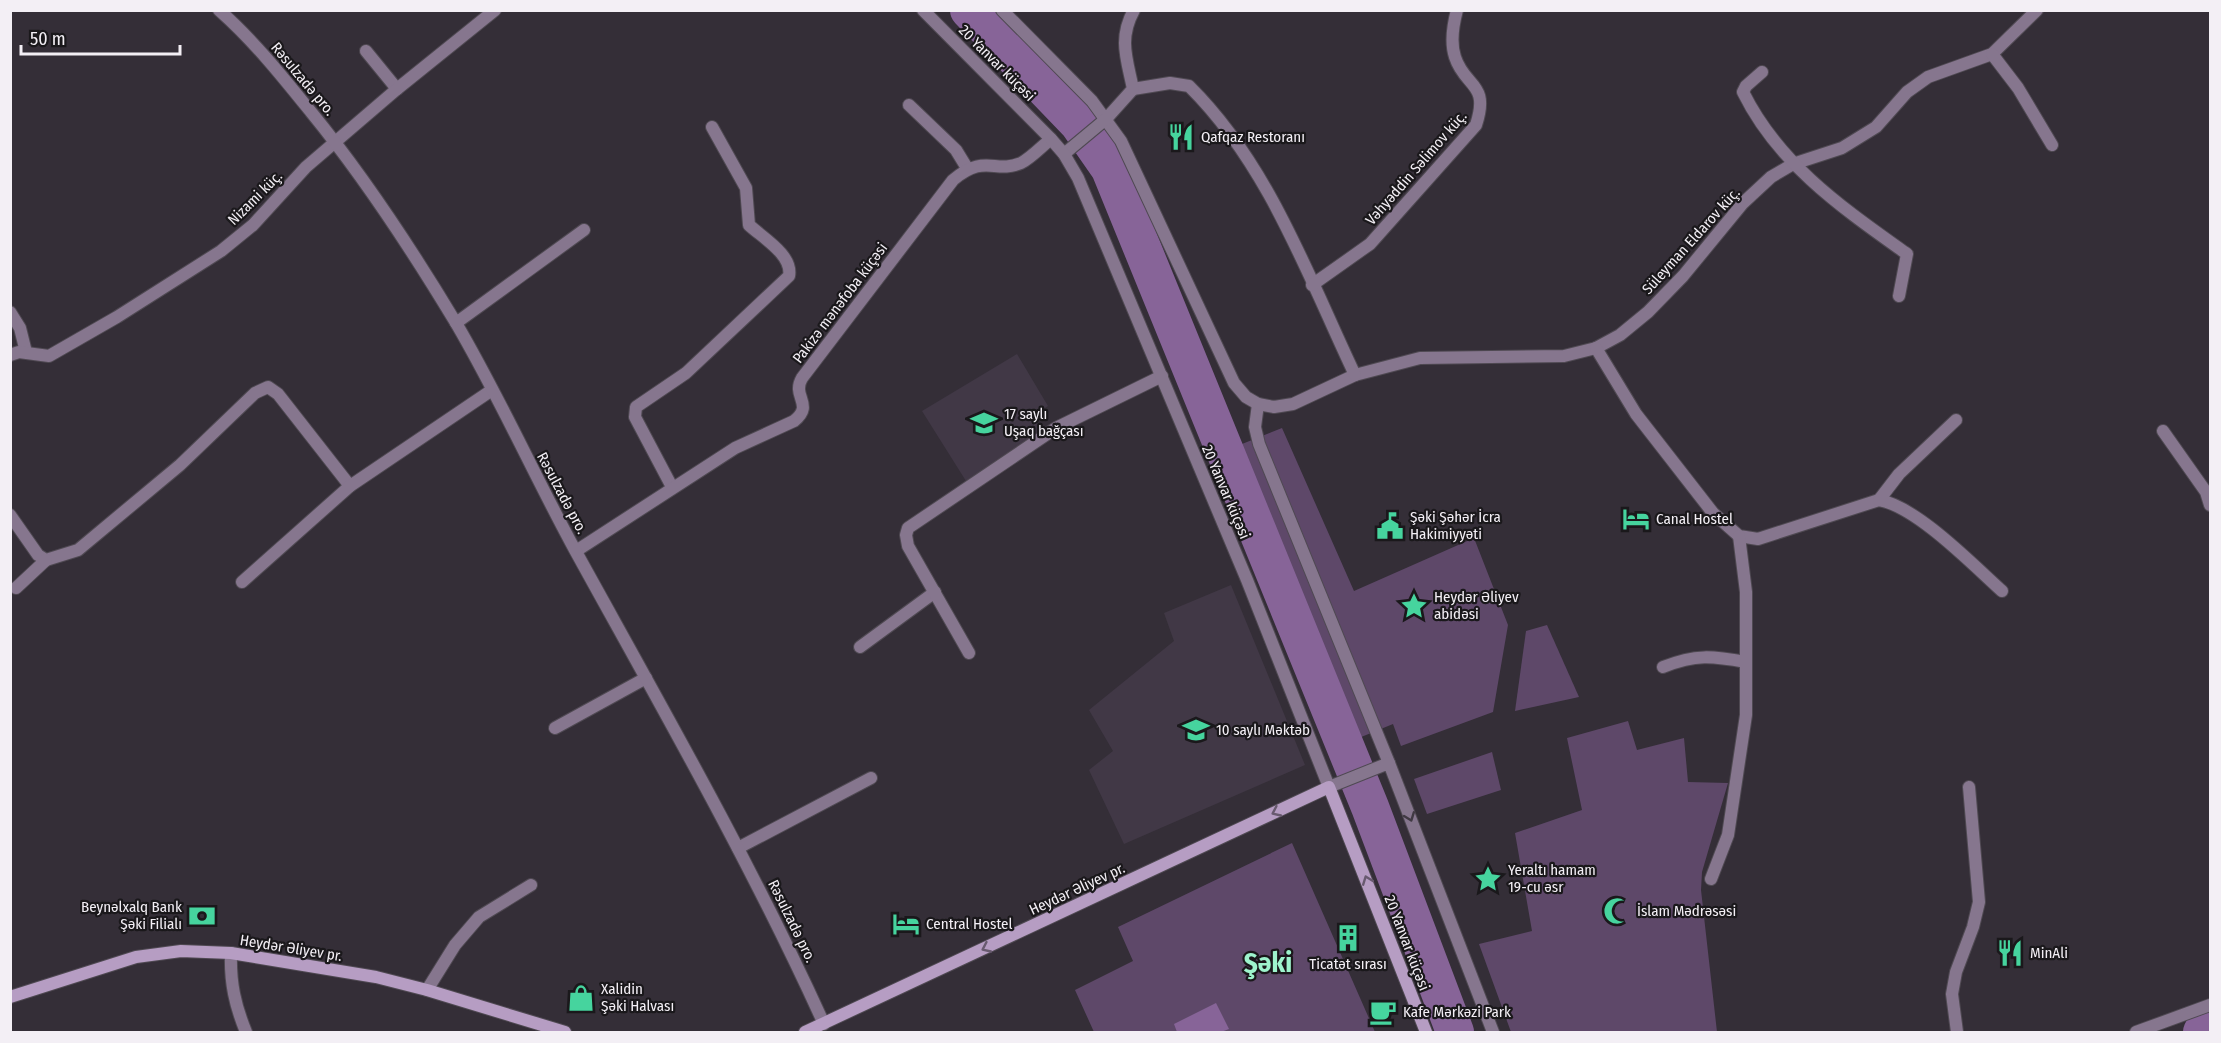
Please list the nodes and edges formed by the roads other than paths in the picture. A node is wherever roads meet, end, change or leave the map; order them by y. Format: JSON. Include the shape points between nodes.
{"nodes":[{"id":1,"x":219,"y":10,"type":"edge"},
{"id":2,"x":495,"y":10,"type":"edge"},
{"id":3,"x":923,"y":10,"type":"edge"},
{"id":4,"x":1002,"y":10,"type":"edge"},
{"id":5,"x":1134,"y":10,"type":"edge"},
{"id":6,"x":1457,"y":10,"type":"edge"},
{"id":7,"x":2037,"y":10,"type":"edge"},
{"id":8,"x":366,"y":51,"type":"dead end"},
{"id":9,"x":1992,"y":54,"type":"junction"},
{"id":10,"x":1762,"y":72,"type":"dead end"},
{"id":11,"x":397,"y":89,"type":"junction"},
{"id":12,"x":1132,"y":89,"type":"junction"},
{"id":13,"x":909,"y":105,"type":"dead end"},
{"id":14,"x":1107,"y":119,"type":"junction"},
{"id":15,"x":712,"y":127,"type":"dead end"},
{"id":16,"x":1051,"y":139,"type":"junction"},
{"id":17,"x":336,"y":142,"type":"junction"},
{"id":18,"x":2052,"y":145,"type":"dead end"},
{"id":19,"x":1064,"y":154,"type":"junction"},
{"id":20,"x":1793,"y":164,"type":"junction"},
{"id":21,"x":967,"y":168,"type":"junction"},
{"id":22,"x":584,"y":230,"type":"dead end"},
{"id":23,"x":1312,"y":285,"type":"junction"},
{"id":24,"x":1899,"y":296,"type":"dead end"},
{"id":25,"x":10,"y":312,"type":"edge"},
{"id":26,"x":456,"y":323,"type":"junction"},
{"id":27,"x":1596,"y":348,"type":"junction"},
{"id":28,"x":26,"y":352,"type":"junction"},
{"id":29,"x":10,"y":355,"type":"edge"},
{"id":30,"x":1355,"y":375,"type":"junction"},
{"id":31,"x":1162,"y":376,"type":"junction"},
{"id":32,"x":492,"y":390,"type":"junction"},
{"id":33,"x":1257,"y":404,"type":"junction"},
{"id":34,"x":1956,"y":420,"type":"dead end"},
{"id":35,"x":2163,"y":431,"type":"dead end"},
{"id":36,"x":350,"y":486,"type":"junction"},
{"id":37,"x":672,"y":487,"type":"junction"},
{"id":38,"x":1879,"y":500,"type":"junction"},
{"id":39,"x":2211,"y":505,"type":"edge"},
{"id":40,"x":10,"y":515,"type":"edge"},
{"id":41,"x":1739,"y":536,"type":"junction"},
{"id":42,"x":576,"y":551,"type":"junction"},
{"id":43,"x":46,"y":560,"type":"junction"},
{"id":44,"x":242,"y":582,"type":"dead end"},
{"id":45,"x":16,"y":588,"type":"dead end"},
{"id":46,"x":2002,"y":591,"type":"dead end"},
{"id":47,"x":935,"y":592,"type":"junction"},
{"id":48,"x":860,"y":647,"type":"dead end"},
{"id":49,"x":969,"y":653,"type":"dead end"},
{"id":50,"x":1746,"y":662,"type":"junction"},
{"id":51,"x":1664,"y":667,"type":"dead end"},
{"id":52,"x":646,"y":678,"type":"junction"},
{"id":53,"x":555,"y":728,"type":"dead end"},
{"id":54,"x":1389,"y":763,"type":"junction"},
{"id":55,"x":871,"y":778,"type":"dead end"},
{"id":56,"x":1329,"y":787,"type":"junction"},
{"id":57,"x":1969,"y":787,"type":"dead end"},
{"id":58,"x":738,"y":848,"type":"junction"},
{"id":59,"x":1711,"y":879,"type":"dead end"},
{"id":60,"x":531,"y":885,"type":"dead end"},
{"id":61,"x":231,"y":953,"type":"junction"},
{"id":62,"x":427,"y":990,"type":"junction"},
{"id":63,"x":10,"y":997,"type":"edge"},
{"id":64,"x":2211,"y":1005,"type":"edge"},
{"id":65,"x":826,"y":1028,"type":"edge"},
{"id":66,"x":246,"y":1032,"type":"edge"},
{"id":67,"x":565,"y":1032,"type":"edge"},
{"id":68,"x":805,"y":1032,"type":"edge"},
{"id":69,"x":1426,"y":1032,"type":"edge"},
{"id":70,"x":1493,"y":1032,"type":"edge"},
{"id":71,"x":1957,"y":1032,"type":"edge"},
{"id":72,"x":2136,"y":1032,"type":"edge"}],
"edges":[{"from":1,"to":17,"type":"street","name":"Rəsulzadə pro.","via":[[271,62]]},
{"from":2,"to":11,"type":"street","name":"Nizami küç."},
{"from":3,"to":16,"type":"street","name":"20 Yanvar küçəsi"},
{"from":4,"to":14,"type":"street"},
{"from":5,"to":12,"type":"street","via":[[1123,39]]},
{"from":6,"to":23,"type":"street","name":"Vəhyəddin Səlimov küç.","via":[[1452,33],[1455,58],[1478,91],[1482,106],[1476,125],[1370,244]]},
{"from":7,"to":9,"type":"street","name":"Süleyman Eldarov küç."},
{"from":8,"to":11,"type":"street"},
{"from":9,"to":18,"type":"street"},
{"from":9,"to":20,"type":"street","name":"Süleyman Eldarov küç.","via":[[1928,77],[1907,92],[1876,127],[1842,148]]},
{"from":10,"to":20,"type":"street","via":[[1743,92],[1754,114]]},
{"from":11,"to":17,"type":"street","name":"Nizami küç."},
{"from":12,"to":14,"type":"street"},
{"from":12,"to":23,"type":"street","via":[[1170,83],[1189,86],[1199,96],[1254,167]]},
{"from":13,"to":21,"type":"street","via":[[956,150]]},
{"from":14,"to":19,"type":"street"},
{"from":14,"to":33,"type":"street","via":[[1137,173],[1234,383]]},
{"from":15,"to":37,"type":"street","via":[[746,188],[749,225],[786,258],[790,267],[789,276],[686,373],[636,407],[635,417]]},
{"from":16,"to":19,"type":"street","name":"20 Yanvar küçəsi"},
{"from":16,"to":21,"type":"street","via":[[1022,162]]},
{"from":17,"to":26,"type":"street","name":"Rəsulzadə pro."},
{"from":17,"to":28,"type":"street","name":"Nizami küç.","via":[[306,167],[253,225],[221,251],[50,356]]},
{"from":19,"to":31,"type":"street","name":"20 Yanvar küçəsi","via":[[1078,178]]},
{"from":20,"to":24,"type":"street","via":[[1831,199],[1907,254]]},
{"from":20,"to":27,"type":"street","name":"Süleyman Eldarov küç.","via":[[1771,177],[1743,203],[1648,312]]},
{"from":21,"to":37,"type":"street","name":"Pakizə mənəfoba küçəsi","via":[[953,180],[802,378],[799,390],[805,407],[803,414],[735,448]]},
{"from":22,"to":26,"type":"street"},
{"from":23,"to":30,"type":"street"},
{"from":25,"to":28,"type":"street","via":[[20,328]]},
{"from":26,"to":32,"type":"street","name":"Rəsulzadə pro."},
{"from":27,"to":30,"type":"street","name":"Süleyman Eldarov küç.","via":[[1563,356],[1420,358]]},
{"from":27,"to":41,"type":"street","via":[[1636,414],[1713,513]]},
{"from":28,"to":29,"type":"street","name":"Nizami küç."},
{"from":30,"to":33,"type":"street","name":"Süleyman Eldarov küç.","via":[[1293,404]]},
{"from":31,"to":47,"type":"street","via":[[1056,428],[908,528],[908,546]]},
{"from":31,"to":56,"type":"street","name":"20 Yanvar küçəsi"},
{"from":32,"to":36,"type":"street"},
{"from":32,"to":42,"type":"street","name":"Rəsulzadə pro."},
{"from":33,"to":54,"type":"street","via":[[1255,427],[1259,444]]},
{"from":34,"to":38,"type":"street","via":[[1899,474]]},
{"from":35,"to":39,"type":"street"},
{"from":36,"to":43,"type":"street","via":[[278,394],[267,387],[255,393],[180,465],[78,550]]},
{"from":36,"to":44,"type":"street"},
{"from":37,"to":42,"type":"street","name":"Pakizə mənəfoba küçəsi"},
{"from":38,"to":41,"type":"street","via":[[1758,540]]},
{"from":38,"to":46,"type":"street","via":[[1894,503],[1946,540]]},
{"from":40,"to":43,"type":"street","via":[[38,555]]},
{"from":41,"to":50,"type":"street","via":[[1746,592]]},
{"from":42,"to":52,"type":"street","name":"Rəsulzadə pro."},
{"from":43,"to":45,"type":"street"},
{"from":47,"to":48,"type":"street"},
{"from":47,"to":49,"type":"street"},
{"from":50,"to":51,"type":"street","via":[[1707,655]]},
{"from":50,"to":59,"type":"street","via":[[1746,715],[1740,764],[1728,835]]},
{"from":52,"to":53,"type":"street"},
{"from":52,"to":58,"type":"street","name":"Rəsulzadə pro."},
{"from":54,"to":56,"type":"street"},
{"from":54,"to":70,"type":"street","one_way":true},
{"from":55,"to":58,"type":"street"},
{"from":56,"to":65,"type":"main road","name":"Heydər Əliyev pr.","one_way":true},
{"from":69,"to":56,"type":"main road","name":"20 Yanvar küçəsi","one_way":true},
{"from":57,"to":71,"type":"street","via":[[1979,902],[1952,994]]},
{"from":58,"to":65,"type":"street","name":"Rəsulzadə pro."},
{"from":60,"to":62,"type":"street","via":[[479,917],[455,945]]},
{"from":61,"to":62,"type":"main road","name":"Heydər Əliyev pr.","via":[[376,977]]},
{"from":61,"to":63,"type":"main road","name":"Heydər Əliyev pr.","via":[[181,951],[136,957]]},
{"from":61,"to":66,"type":"street","via":[[230,984]]},
{"from":62,"to":67,"type":"main road","name":"Heydər Əliyev pr."},
{"from":64,"to":72,"type":"street"},
{"from":65,"to":68,"type":"main road","name":"Heydər Əliyev pr."}]}
